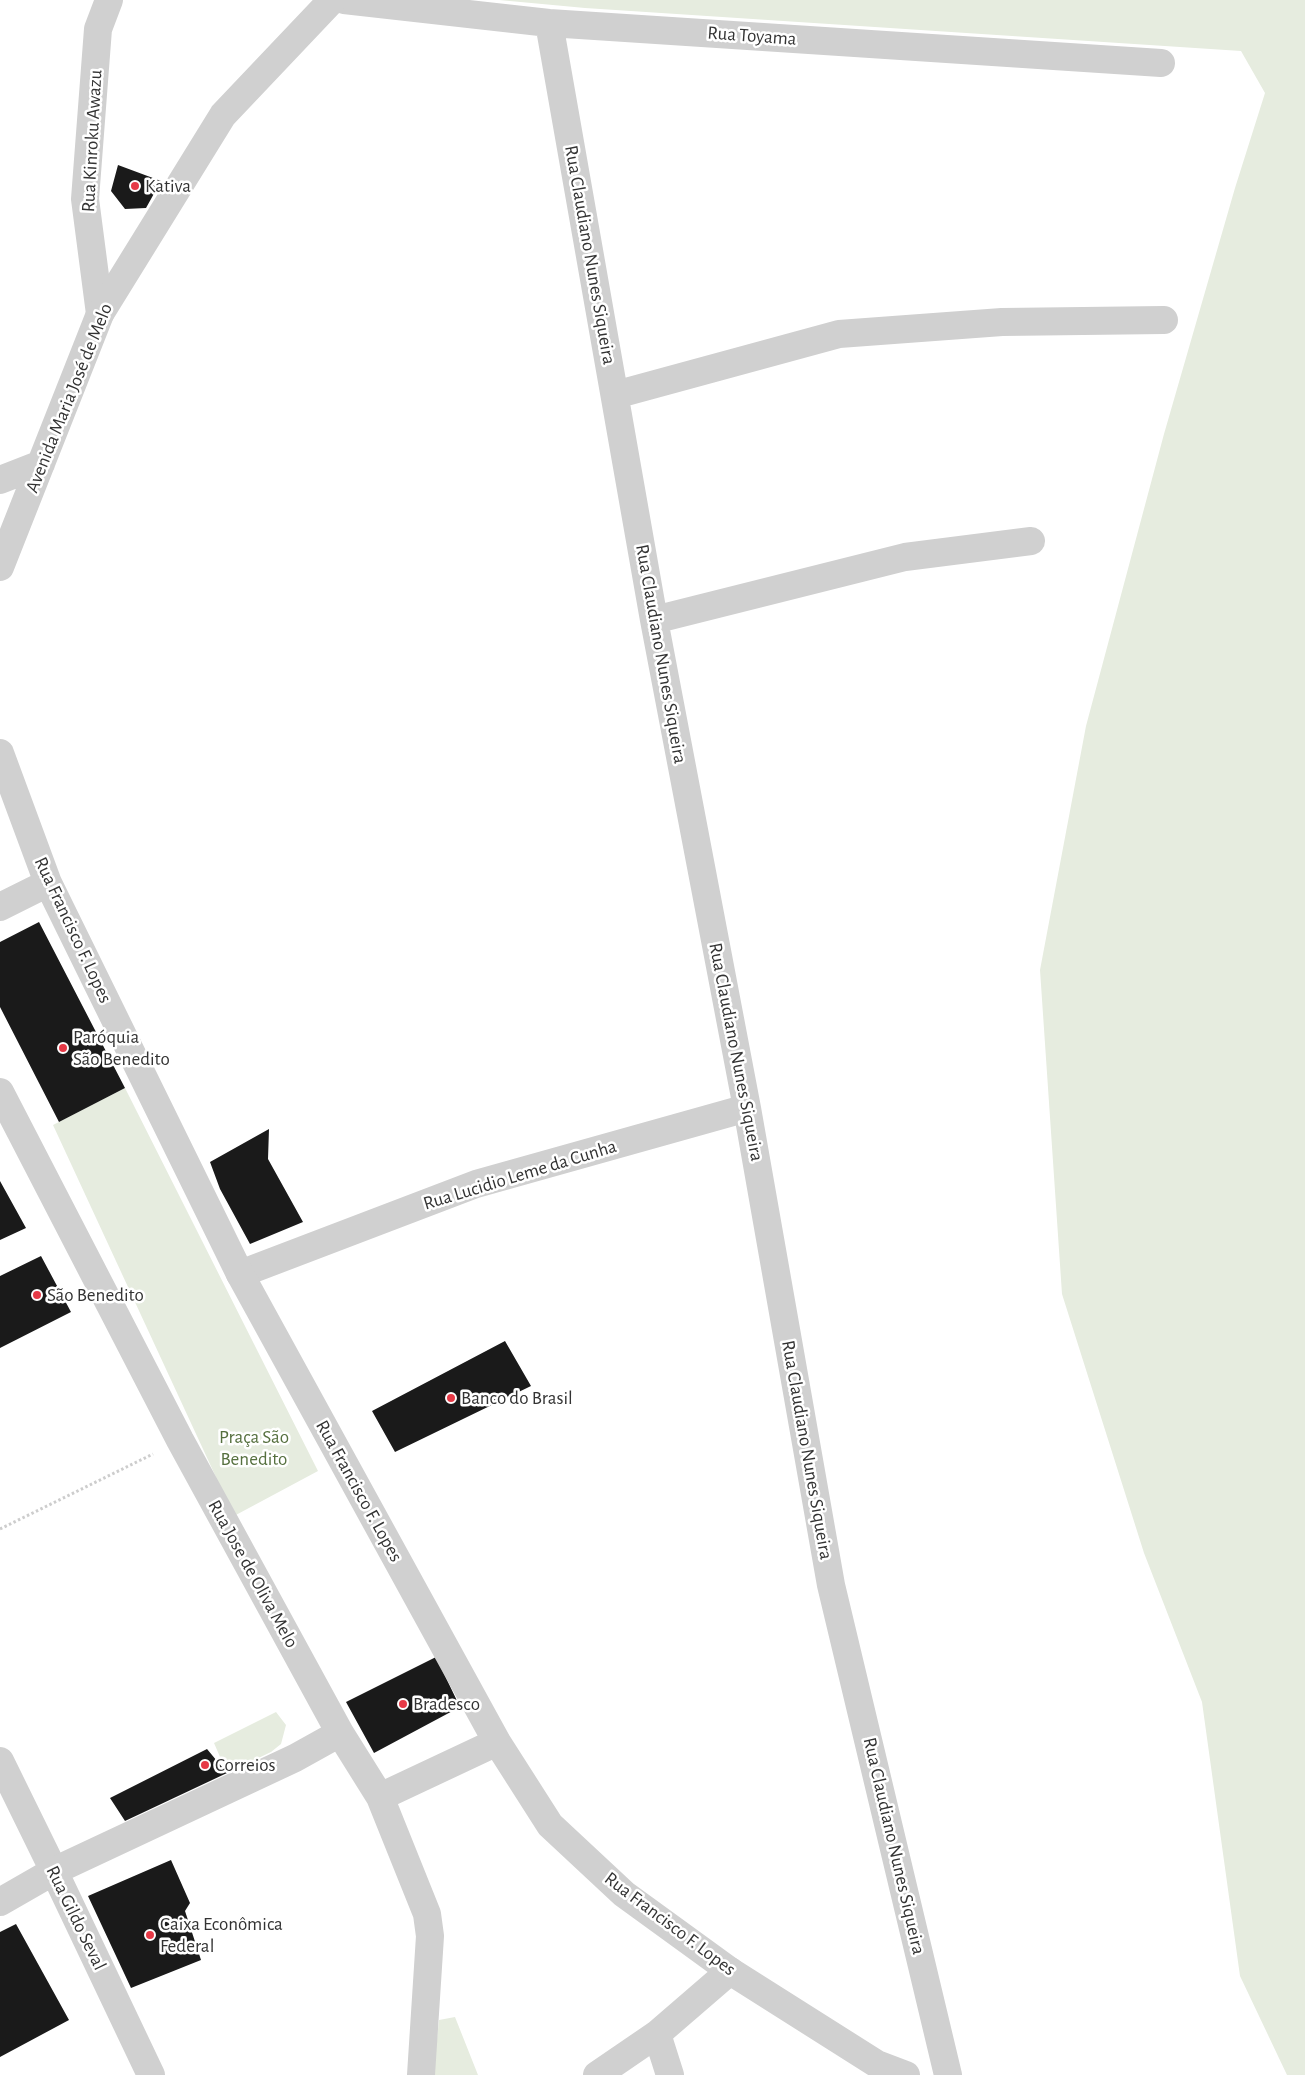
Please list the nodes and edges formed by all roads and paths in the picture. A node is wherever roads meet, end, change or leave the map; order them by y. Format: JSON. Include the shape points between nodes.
{"nodes":[{"id":1,"x":109,"y":0,"type":"edge"},
{"id":2,"x":332,"y":0,"type":"edge"},
{"id":3,"x":344,"y":0,"type":"edge"},
{"id":4,"x":549,"y":23,"type":"junction"},
{"id":5,"x":1161,"y":63,"type":"dead end"},
{"id":6,"x":100,"y":314,"type":"junction"},
{"id":7,"x":1164,"y":320,"type":"dead end"},
{"id":8,"x":616,"y":395,"type":"junction"},
{"id":9,"x":41,"y":464,"type":"junction"},
{"id":10,"x":0,"y":480,"type":"edge"},
{"id":11,"x":1031,"y":541,"type":"dead end"},
{"id":12,"x":0,"y":566,"type":"edge"},
{"id":13,"x":654,"y":620,"type":"junction"},
{"id":14,"x":0,"y":753,"type":"edge"},
{"id":15,"x":48,"y":884,"type":"junction"},
{"id":16,"x":0,"y":907,"type":"edge"},
{"id":17,"x":0,"y":1092,"type":"edge"},
{"id":18,"x":747,"y":1108,"type":"junction"},
{"id":19,"x":240,"y":1274,"type":"junction"},
{"id":20,"x":180,"y":1440,"type":"junction"},
{"id":21,"x":0,"y":1529,"type":"edge"},
{"id":22,"x":340,"y":1733,"type":"junction"},
{"id":23,"x":497,"y":1742,"type":"junction"},
{"id":24,"x":0,"y":1761,"type":"edge"},
{"id":25,"x":380,"y":1797,"type":"junction"},
{"id":26,"x":54,"y":1872,"type":"junction"},
{"id":27,"x":0,"y":1902,"type":"edge"},
{"id":28,"x":730,"y":1971,"type":"junction"},
{"id":29,"x":657,"y":2034,"type":"junction"},
{"id":30,"x":151,"y":2075,"type":"edge"},
{"id":31,"x":421,"y":2075,"type":"edge"},
{"id":32,"x":597,"y":2075,"type":"edge"},
{"id":33,"x":670,"y":2075,"type":"edge"},
{"id":34,"x":906,"y":2075,"type":"edge"},
{"id":35,"x":948,"y":2075,"type":"edge"}],
"edges":[{"from":1,"to":6,"type":"street","name":"Rua Kinroku Awazu","via":[[98,29],[85,199]]},
{"from":2,"to":6,"type":"street","name":"Avenida Maria José de Melo","via":[[223,115]]},
{"from":3,"to":4,"type":"street","name":"Rua Toyama"},
{"from":4,"to":5,"type":"street","name":"Rua Toyama"},
{"from":4,"to":8,"type":"street","name":"Rua Claudiano Nunes Siqueira"},
{"from":6,"to":9,"type":"street","name":"Avenida Maria José de Melo"},
{"from":7,"to":8,"type":"street","via":[[1002,322],[839,334]]},
{"from":8,"to":13,"type":"street","name":"Rua Claudiano Nunes Siqueira"},
{"from":9,"to":10,"type":"street"},
{"from":9,"to":12,"type":"street","name":"Avenida Maria José de Melo"},
{"from":11,"to":13,"type":"street","via":[[905,557]]},
{"from":13,"to":18,"type":"street","name":"Rua Claudiano Nunes Siqueira"},
{"from":14,"to":15,"type":"street","name":"Rua Francisco F. Lopes"},
{"from":15,"to":16,"type":"street"},
{"from":15,"to":19,"type":"street","name":"Rua Francisco F. Lopes"},
{"from":17,"to":20,"type":"street","name":"Rua Jose de Oliva Melo"},
{"from":18,"to":19,"type":"street","name":"Rua Lucidio Leme da Cunha","via":[[476,1184]]},
{"from":18,"to":35,"type":"street","name":"Rua Claudiano Nunes Siqueira","via":[[831,1585]]},
{"from":19,"to":23,"type":"street","name":"Rua Francisco F. Lopes"},
{"from":20,"to":21,"type":"path"},
{"from":20,"to":22,"type":"street","name":"Rua Jose de Oliva Melo"},
{"from":22,"to":25,"type":"street","name":"Rua Jose de Oliva Melo"},
{"from":22,"to":26,"type":"street","via":[[295,1758]]},
{"from":23,"to":25,"type":"street"},
{"from":23,"to":28,"type":"street","name":"Rua Francisco F. Lopes","via":[[550,1825],[624,1894]]},
{"from":24,"to":26,"type":"street","name":"Rua Gildo Seval"},
{"from":25,"to":31,"type":"street","name":"Rua Jose de Oliva Melo","via":[[427,1914],[430,1936]]},
{"from":26,"to":27,"type":"street"},
{"from":26,"to":30,"type":"street","name":"Rua Gildo Seval"},
{"from":28,"to":29,"type":"street"},
{"from":28,"to":34,"type":"street","name":"Rua Francisco F. Lopes","via":[[877,2064]]},
{"from":29,"to":32,"type":"street"},
{"from":29,"to":33,"type":"street"}]}
